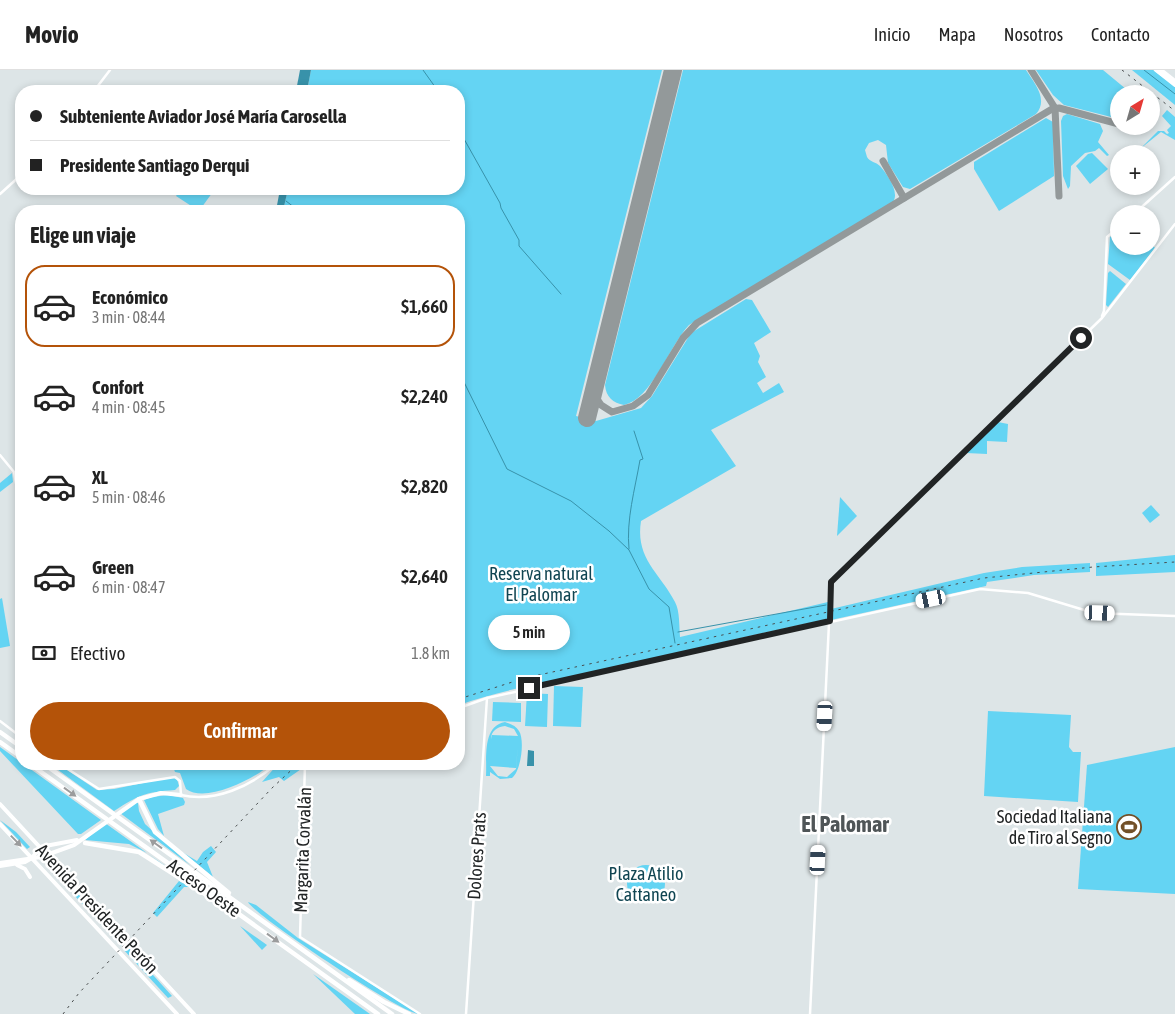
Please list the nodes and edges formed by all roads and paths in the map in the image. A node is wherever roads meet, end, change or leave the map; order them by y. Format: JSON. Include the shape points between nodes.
{"nodes":[{"id":1,"x":110,"y":70,"type":"edge"},
{"id":2,"x":1156,"y":70,"type":"edge"},
{"id":3,"x":1161,"y":70,"type":"edge"},
{"id":4,"x":1175,"y":81,"type":"edge"},
{"id":5,"x":99,"y":85,"type":"edge"},
{"id":6,"x":1175,"y":85,"type":"edge"},
{"id":7,"x":1175,"y":177,"type":"edge"},
{"id":8,"x":15,"y":180,"type":"edge"},
{"id":9,"x":0,"y":194,"type":"edge"},
{"id":10,"x":1144,"y":205,"type":"edge"},
{"id":11,"x":1175,"y":224,"type":"edge"},
{"id":12,"x":1110,"y":235,"type":"edge"},
{"id":13,"x":1102,"y":318,"type":"junction"},
{"id":14,"x":0,"y":455,"type":"edge"},
{"id":15,"x":15,"y":478,"type":"edge"},
{"id":16,"x":1175,"y":616,"type":"edge"},
{"id":17,"x":830,"y":621,"type":"junction"},
{"id":18,"x":487,"y":698,"type":"junction"},
{"id":19,"x":465,"y":706,"type":"edge"},
{"id":20,"x":0,"y":721,"type":"edge"},
{"id":21,"x":0,"y":732,"type":"edge"},
{"id":22,"x":15,"y":732,"type":"edge"},
{"id":23,"x":0,"y":742,"type":"edge"},
{"id":24,"x":15,"y":743,"type":"edge"},
{"id":25,"x":15,"y":753,"type":"edge"},
{"id":26,"x":38,"y":770,"type":"edge"},
{"id":27,"x":52,"y":770,"type":"edge"},
{"id":28,"x":69,"y":770,"type":"edge"},
{"id":29,"x":269,"y":770,"type":"edge"},
{"id":30,"x":306,"y":770,"type":"edge"},
{"id":31,"x":181,"y":795,"type":"junction"},
{"id":32,"x":139,"y":799,"type":"junction"},
{"id":33,"x":0,"y":804,"type":"edge"},
{"id":34,"x":0,"y":824,"type":"edge"},
{"id":35,"x":79,"y":839,"type":"junction"},
{"id":36,"x":85,"y":843,"type":"dead end"},
{"id":37,"x":40,"y":847,"type":"junction"},
{"id":38,"x":48,"y":855,"type":"junction"},
{"id":39,"x":32,"y":858,"type":"junction"},
{"id":40,"x":0,"y":864,"type":"edge"},
{"id":41,"x":12,"y":865,"type":"junction"},
{"id":42,"x":30,"y":877,"type":"dead end"},
{"id":43,"x":252,"y":913,"type":"junction"},
{"id":44,"x":248,"y":920,"type":"junction"},
{"id":45,"x":319,"y":962,"type":"junction"},
{"id":46,"x":177,"y":1014,"type":"edge"},
{"id":47,"x":194,"y":1014,"type":"edge"},
{"id":48,"x":376,"y":1014,"type":"edge"},
{"id":49,"x":392,"y":1014,"type":"edge"},
{"id":50,"x":409,"y":1014,"type":"edge"},
{"id":51,"x":420,"y":1014,"type":"edge"},
{"id":52,"x":466,"y":1014,"type":"edge"},
{"id":53,"x":810,"y":1014,"type":"edge"}],
"edges":[{"from":1,"to":5,"type":"street"},
{"from":2,"to":6,"type":"main road"},
{"from":3,"to":4,"type":"main road"},
{"from":7,"to":10,"type":"street"},
{"from":8,"to":9,"type":"street"},
{"from":11,"to":13,"type":"street"},
{"from":12,"to":13,"type":"street","via":[[1107,238]]},
{"from":13,"to":17,"type":"street","via":[[831,582]]},
{"from":14,"to":15,"type":"street"},
{"from":16,"to":17,"type":"street","via":[[1090,613],[1028,593],[985,588]]},
{"from":17,"to":18,"type":"street"},
{"from":17,"to":53,"type":"street"},
{"from":18,"to":19,"type":"street"},
{"from":18,"to":52,"type":"street","name":"Dolores Prats"},
{"from":20,"to":22,"type":"street"},
{"from":21,"to":24,"type":"highway"},
{"from":23,"to":25,"type":"highway"},
{"from":26,"to":44,"type":"highway","name":"Acceso Oeste","one_way":true},
{"from":43,"to":27,"type":"highway","name":"Acceso Oeste","one_way":true},
{"from":28,"to":31,"type":"street","via":[[99,789],[175,776],[180,781]]},
{"from":29,"to":31,"type":"street","via":[[257,780],[219,794],[196,798]]},
{"from":30,"to":51,"type":"street","name":"Margarita Corvalán","via":[[300,936]]},
{"from":31,"to":32,"type":"main road","via":[[161,793]]},
{"from":32,"to":35,"type":"main road"},
{"from":32,"to":43,"type":"highway","via":[[155,832]]},
{"from":33,"to":37,"type":"main road","name":"Avenida Presidente Perón"},
{"from":34,"to":39,"type":"main road","name":"Avenida Presidente Perón","one_way":true},
{"from":35,"to":37,"type":"main road"},
{"from":35,"to":38,"type":"main road","via":[[74,845]]},
{"from":36,"to":44,"type":"highway","via":[[139,852]]},
{"from":37,"to":38,"type":"main road","name":"Avenida Presidente Perón"},
{"from":37,"to":39,"type":"main road"},
{"from":38,"to":39,"type":"main road"},
{"from":38,"to":47,"type":"main road","name":"Avenida Presidente Perón"},
{"from":39,"to":40,"type":"main road"},
{"from":39,"to":41,"type":"main road"},
{"from":39,"to":46,"type":"main road","name":"Avenida Presidente Perón"},
{"from":40,"to":41,"type":"main road"},
{"from":41,"to":42,"type":"main road","via":[[22,867]]},
{"from":43,"to":45,"type":"highway","name":"Acceso Oeste"},
{"from":44,"to":48,"type":"highway","name":"Acceso Oeste","one_way":true},
{"from":45,"to":49,"type":"highway","name":"Acceso Oeste"},
{"from":45,"to":50,"type":"highway"}]}
